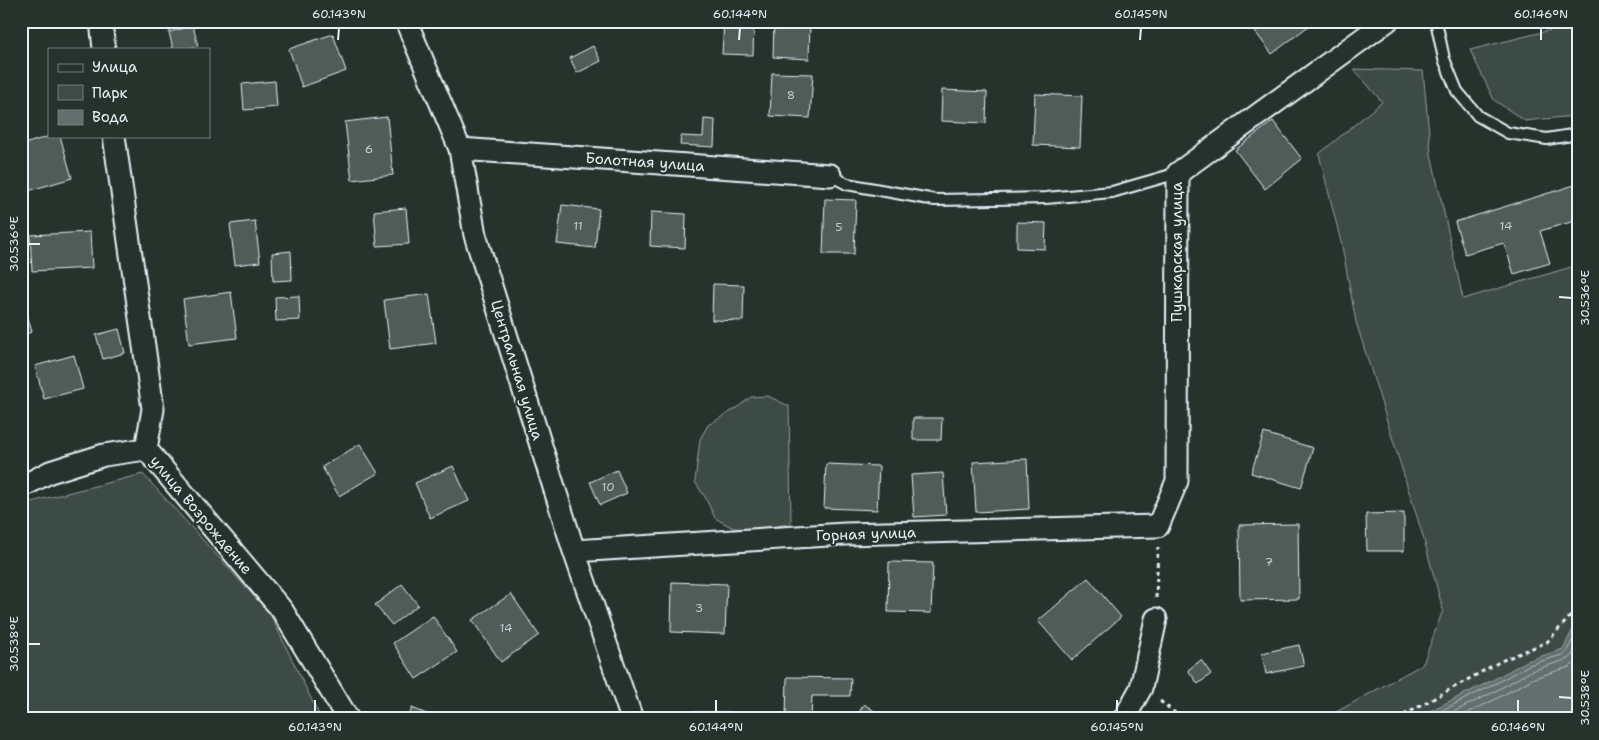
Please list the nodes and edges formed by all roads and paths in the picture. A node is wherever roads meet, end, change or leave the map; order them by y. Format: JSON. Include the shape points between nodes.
{"nodes":[{"id":1,"x":101,"y":21,"type":"edge"},
{"id":2,"x":406,"y":21,"type":"edge"},
{"id":3,"x":1387,"y":21,"type":"edge"},
{"id":4,"x":1436,"y":21,"type":"edge"},
{"id":5,"x":104,"y":48,"type":"edge"},
{"id":6,"x":1578,"y":134,"type":"edge"},
{"id":7,"x":114,"y":138,"type":"edge"},
{"id":8,"x":460,"y":149,"type":"junction"},
{"id":9,"x":1178,"y":173,"type":"junction"},
{"id":10,"x":830,"y":175,"type":"joint"},
{"id":11,"x":146,"y":449,"type":"junction"},
{"id":12,"x":21,"y":487,"type":"edge"},
{"id":13,"x":1158,"y":526,"type":"junction"},
{"id":14,"x":574,"y":551,"type":"junction"},
{"id":15,"x":1578,"y":608,"type":"edge"},
{"id":16,"x":1156,"y":619,"type":"joint"},
{"id":17,"x":1141,"y":688,"type":"junction"},
{"id":18,"x":348,"y":719,"type":"edge"},
{"id":19,"x":632,"y":719,"type":"edge"},
{"id":20,"x":1124,"y":719,"type":"edge"},
{"id":21,"x":1183,"y":719,"type":"edge"},
{"id":22,"x":1396,"y":719,"type":"edge"}],
"edges":[{"from":1,"to":5,"type":"street"},
{"from":2,"to":8,"type":"street","name":"Центральная улица"},
{"from":3,"to":9,"type":"street","name":"Пушкарская улица"},
{"from":4,"to":6,"type":"lane","via":[[1444,59],[1457,91],[1478,116],[1508,134],[1547,139]]},
{"from":7,"to":11,"type":"street","name":"улица Возрождение","via":[[153,409]]},
{"from":8,"to":10,"type":"street","name":"Болотная улица"},
{"from":8,"to":14,"type":"street","name":"Центральная улица","via":[[475,235]]},
{"from":9,"to":10,"type":"lane","via":[[1112,192],[1046,198],[935,200],[847,184]]},
{"from":9,"to":13,"type":"street","name":"Пушкарская улица","via":[[1177,481]]},
{"from":11,"to":12,"type":"street","via":[[104,455],[50,472]]},
{"from":11,"to":18,"type":"street","name":"улица Возрождение","via":[[282,610]]},
{"from":13,"to":14,"type":"street","name":"Горная улица","via":[[845,534]]},
{"from":13,"to":16,"type":"path"},
{"from":14,"to":19,"type":"street","name":"Центральная улица"},
{"from":15,"to":22,"type":"path","via":[[1547,642],[1501,661]]},
{"from":16,"to":17,"type":"street"},
{"from":17,"to":20,"type":"street"},
{"from":17,"to":21,"type":"path"}]}
